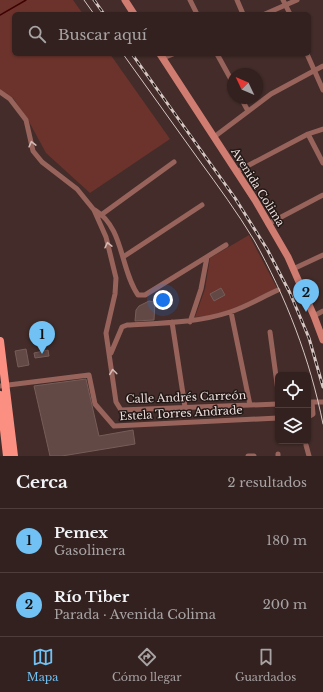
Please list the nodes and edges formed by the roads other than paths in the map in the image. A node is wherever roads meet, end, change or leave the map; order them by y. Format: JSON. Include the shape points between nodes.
{"nodes":[{"id":1,"x":125,"y":0,"type":"edge"},
{"id":2,"x":190,"y":0,"type":"edge"},
{"id":3,"x":237,"y":0,"type":"edge"},
{"id":4,"x":297,"y":0,"type":"edge"},
{"id":5,"x":284,"y":2,"type":"edge"},
{"id":6,"x":133,"y":12,"type":"edge"},
{"id":7,"x":195,"y":12,"type":"edge"},
{"id":8,"x":242,"y":12,"type":"edge"},
{"id":9,"x":268,"y":12,"type":"edge"},
{"id":10,"x":289,"y":12,"type":"edge"},
{"id":11,"x":162,"y":56,"type":"edge"},
{"id":12,"x":218,"y":56,"type":"edge"},
{"id":13,"x":308,"y":56,"type":"edge"},
{"id":14,"x":323,"y":66,"type":"edge"},
{"id":15,"x":314,"y":70,"type":"junction"},
{"id":16,"x":227,"y":72,"type":"edge"},
{"id":17,"x":323,"y":90,"type":"edge"},
{"id":18,"x":0,"y":92,"type":"edge"},
{"id":19,"x":244,"y":104,"type":"edge"},
{"id":20,"x":248,"y":111,"type":"junction"},
{"id":21,"x":323,"y":129,"type":"edge"},
{"id":22,"x":308,"y":134,"type":"junction"},
{"id":23,"x":214,"y":137,"type":"junction"},
{"id":24,"x":174,"y":162,"type":"dead end"},
{"id":25,"x":323,"y":163,"type":"edge"},
{"id":26,"x":236,"y":172,"type":"junction"},
{"id":27,"x":323,"y":195,"type":"edge"},
{"id":28,"x":202,"y":205,"type":"dead end"},
{"id":29,"x":94,"y":210,"type":"junction"},
{"id":30,"x":102,"y":214,"type":"junction"},
{"id":31,"x":268,"y":224,"type":"junction"},
{"id":32,"x":226,"y":245,"type":"dead end"},
{"id":33,"x":323,"y":255,"type":"edge"},
{"id":34,"x":123,"y":257,"type":"junction"},
{"id":35,"x":206,"y":257,"type":"junction"},
{"id":36,"x":293,"y":269,"type":"junction"},
{"id":37,"x":278,"y":290,"type":"dead end"},
{"id":38,"x":323,"y":311,"type":"edge"},
{"id":39,"x":231,"y":312,"type":"junction"},
{"id":40,"x":314,"y":316,"type":"junction"},
{"id":41,"x":172,"y":322,"type":"junction"},
{"id":42,"x":190,"y":322,"type":"junction"},
{"id":43,"x":270,"y":332,"type":"dead end"},
{"id":44,"x":323,"y":340,"type":"edge"},
{"id":45,"x":0,"y":341,"type":"edge"},
{"id":46,"x":110,"y":354,"type":"junction"},
{"id":47,"x":275,"y":372,"type":"edge"},
{"id":48,"x":3,"y":385,"type":"edge"},
{"id":49,"x":0,"y":396,"type":"edge"},
{"id":50,"x":311,"y":402,"type":"edge"},
{"id":51,"x":323,"y":402,"type":"edge"},
{"id":52,"x":275,"y":404,"type":"edge"},
{"id":53,"x":250,"y":405,"type":"junction"},
{"id":54,"x":311,"y":406,"type":"edge"},
{"id":55,"x":185,"y":407,"type":"junction"},
{"id":56,"x":311,"y":415,"type":"edge"},
{"id":57,"x":275,"y":418,"type":"edge"},
{"id":58,"x":306,"y":445,"type":"dead end"},
{"id":59,"x":7,"y":456,"type":"edge"},
{"id":60,"x":14,"y":456,"type":"edge"},
{"id":61,"x":248,"y":456,"type":"edge"},
{"id":62,"x":254,"y":456,"type":"edge"},
{"id":63,"x":309,"y":456,"type":"edge"}],
"edges":[{"from":1,"to":6,"type":"street"},
{"from":2,"to":7,"type":"street"},
{"from":3,"to":8,"type":"street"},
{"from":4,"to":5,"type":"street"},
{"from":5,"to":9,"type":"street"},
{"from":5,"to":10,"type":"street"},
{"from":11,"to":23,"type":"street","name":"Avenida Colima"},
{"from":12,"to":16,"type":"street"},
{"from":13,"to":15,"type":"street"},
{"from":14,"to":15,"type":"street"},
{"from":15,"to":17,"type":"street"},
{"from":15,"to":20,"type":"street","via":[[270,94]]},
{"from":29,"to":18,"type":"street","name":"Calle Andrés Carreón","one_way":true,"via":[[77,189],[42,162],[33,151],[26,120],[10,99]]},
{"from":19,"to":20,"type":"street"},
{"from":20,"to":23,"type":"street"},
{"from":21,"to":22,"type":"street"},
{"from":22,"to":25,"type":"street"},
{"from":22,"to":26,"type":"street"},
{"from":23,"to":26,"type":"street","name":"Avenida Colima"},
{"from":24,"to":30,"type":"street"},
{"from":26,"to":31,"type":"street","name":"Avenida Colima"},
{"from":27,"to":31,"type":"street"},
{"from":28,"to":34,"type":"street"},
{"from":29,"to":30,"type":"street"},
{"from":46,"to":29,"type":"street","name":"Calle Andrés Carreón","one_way":true,"via":[[106,333],[116,278],[106,237]]},
{"from":30,"to":34,"type":"street","via":[[114,232]]},
{"from":31,"to":36,"type":"street","name":"Avenida Colima"},
{"from":32,"to":35,"type":"street"},
{"from":33,"to":36,"type":"street"},
{"from":34,"to":35,"type":"street","via":[[128,277],[138,295],[145,295]]},
{"from":35,"to":42,"type":"street","via":[[201,289]]},
{"from":36,"to":40,"type":"street","name":"Avenida Colima"},
{"from":37,"to":39,"type":"street"},
{"from":38,"to":40,"type":"street"},
{"from":39,"to":42,"type":"street"},
{"from":39,"to":53,"type":"street"},
{"from":40,"to":44,"type":"street","name":"Avenida Colima"},
{"from":41,"to":42,"type":"street"},
{"from":41,"to":46,"type":"street","via":[[122,327]]},
{"from":41,"to":55,"type":"street"},
{"from":43,"to":47,"type":"street"},
{"from":45,"to":48,"type":"main road"},
{"from":55,"to":46,"type":"street","name":"Calle Andrés Carreón","one_way":true,"via":[[121,410],[116,402]]},
{"from":48,"to":57,"type":"street","name":"Estela Torres Andrade","via":[[89,375],[95,404],[114,426]]},
{"from":48,"to":60,"type":"main road"},
{"from":49,"to":59,"type":"main road"},
{"from":50,"to":51,"type":"street"},
{"from":52,"to":53,"type":"street","name":"Calle Andrés Carreón"},
{"from":53,"to":55,"type":"street","name":"Calle Andrés Carreón"},
{"from":54,"to":56,"type":"street"},
{"from":58,"to":63,"type":"street"},
{"from":61,"to":62,"type":"street"}]}
